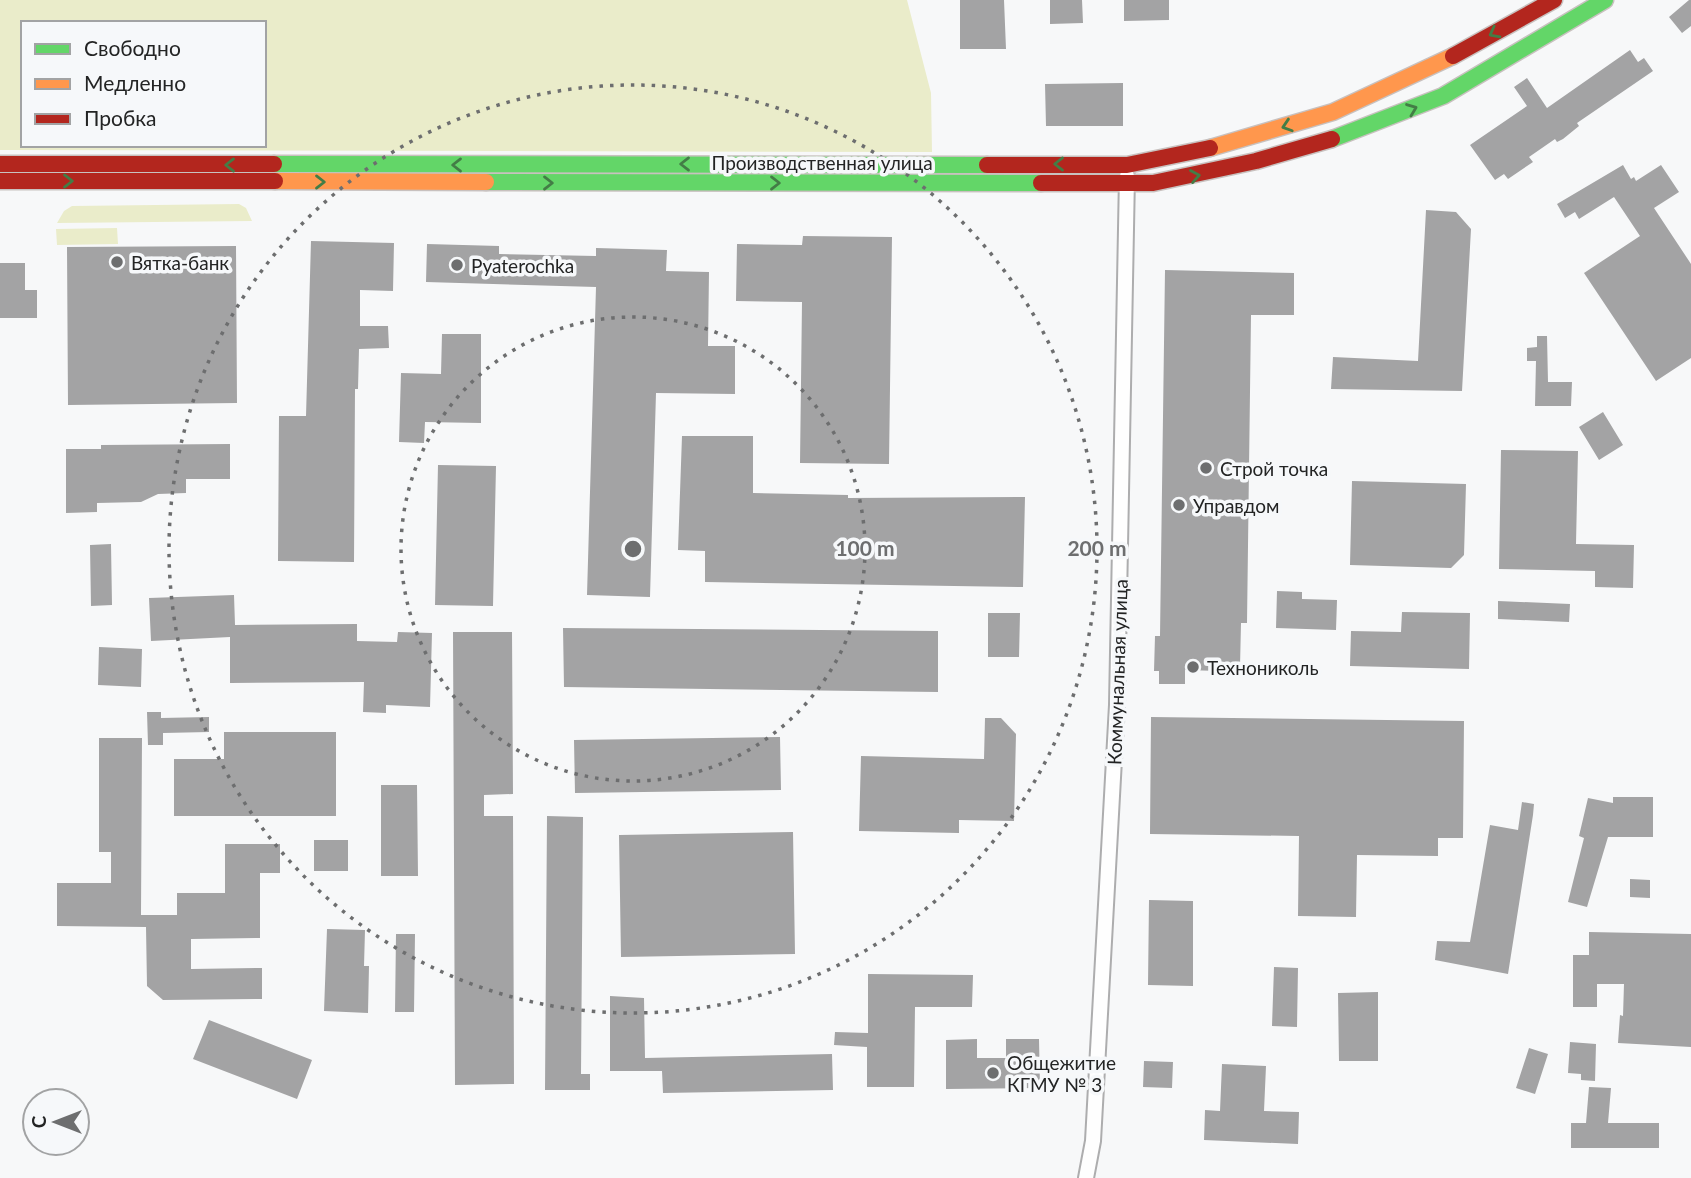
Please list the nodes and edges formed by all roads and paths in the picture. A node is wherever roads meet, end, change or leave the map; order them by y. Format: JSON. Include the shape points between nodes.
{"nodes":[{"id":1,"x":1554,"y":0,"type":"edge"},
{"id":2,"x":1605,"y":0,"type":"edge"},
{"id":3,"x":0,"y":164,"type":"edge"},
{"id":4,"x":1127,"y":165,"type":"junction"},
{"id":5,"x":0,"y":181,"type":"edge"},
{"id":6,"x":1127,"y":185,"type":"junction"},
{"id":7,"x":1086,"y":1178,"type":"edge"}],
"edges":[{"from":1,"to":4,"type":"highway","name":"Производственная улица","one_way":true,"via":[[1398,84],[1337,110],[1194,152]]},
{"from":6,"to":2,"type":"highway","name":"Производственная улица","one_way":true,"via":[[1212,172],[1294,150],[1425,104],[1581,18]]},
{"from":4,"to":3,"type":"highway","name":"Производственная улица","one_way":true},
{"from":4,"to":6,"type":"street","name":"Коммунальная улица"},
{"from":5,"to":6,"type":"highway","name":"Производственная улица","one_way":true},
{"from":6,"to":7,"type":"street","name":"Коммунальная улица","via":[[1116,732],[1093,1141]]}]}
